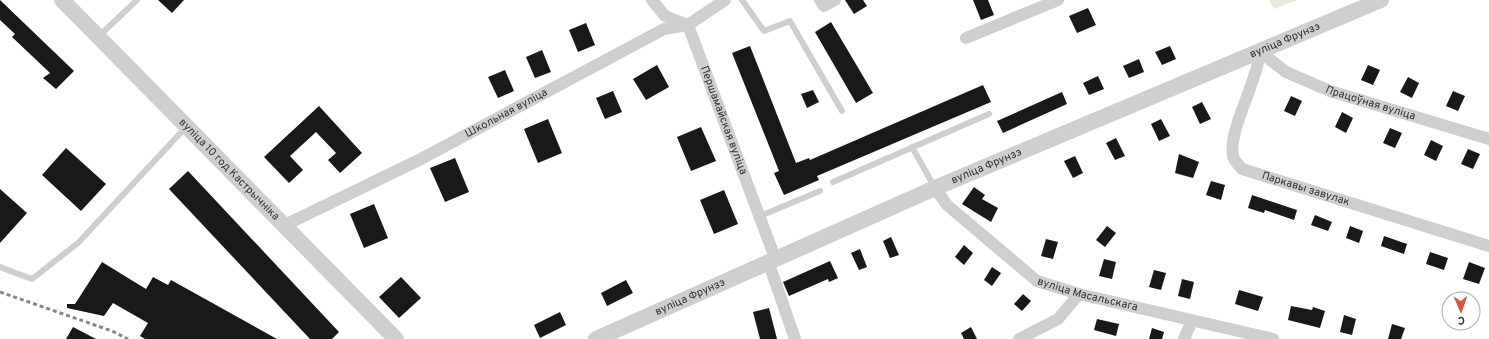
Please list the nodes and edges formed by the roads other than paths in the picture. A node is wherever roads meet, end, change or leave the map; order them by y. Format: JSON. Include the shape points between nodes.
{"nodes":[{"id":1,"x":62,"y":0,"type":"edge"},
{"id":2,"x":137,"y":0,"type":"edge"},
{"id":3,"x":652,"y":0,"type":"edge"},
{"id":4,"x":725,"y":0,"type":"edge"},
{"id":5,"x":742,"y":0,"type":"edge"},
{"id":6,"x":820,"y":0,"type":"edge"},
{"id":7,"x":835,"y":0,"type":"edge"},
{"id":8,"x":1058,"y":0,"type":"edge"},
{"id":9,"x":1380,"y":0,"type":"edge"},
{"id":10,"x":688,"y":25,"type":"junction"},
{"id":11,"x":98,"y":37,"type":"junction"},
{"id":12,"x":966,"y":38,"type":"dead end"},
{"id":13,"x":1260,"y":52,"type":"junction"},
{"id":14,"x":842,"y":111,"type":"dead end"},
{"id":15,"x":988,"y":114,"type":"dead end"},
{"id":16,"x":187,"y":126,"type":"junction"},
{"id":17,"x":1489,"y":139,"type":"edge"},
{"id":18,"x":912,"y":146,"type":"junction"},
{"id":19,"x":832,"y":182,"type":"dead end"},
{"id":20,"x":935,"y":188,"type":"junction"},
{"id":21,"x":820,"y":191,"type":"dead end"},
{"id":22,"x":760,"y":216,"type":"junction"},
{"id":23,"x":286,"y":225,"type":"junction"},
{"id":24,"x":1489,"y":246,"type":"edge"},
{"id":25,"x":772,"y":259,"type":"junction"},
{"id":26,"x":0,"y":268,"type":"edge"},
{"id":27,"x":1079,"y":294,"type":"junction"},
{"id":28,"x":1192,"y":321,"type":"junction"},
{"id":29,"x":396,"y":339,"type":"edge"},
{"id":30,"x":596,"y":339,"type":"edge"},
{"id":31,"x":795,"y":339,"type":"edge"},
{"id":32,"x":1019,"y":339,"type":"edge"},
{"id":33,"x":1184,"y":339,"type":"edge"},
{"id":34,"x":1192,"y":339,"type":"edge"},
{"id":35,"x":1273,"y":339,"type":"edge"}],
"edges":[{"from":1,"to":11,"type":"street","name":"вуліца 10 год Кастрычніка"},
{"from":2,"to":11,"type":"lane"},
{"from":3,"to":10,"type":"street","via":[[665,16]]},
{"from":4,"to":10,"type":"street","name":"Школьная вуліца"},
{"from":5,"to":14,"type":"lane","via":[[764,31],[790,21]]},
{"from":6,"to":7,"type":"street","via":[[824,6]]},
{"from":8,"to":12,"type":"street"},
{"from":9,"to":13,"type":"street","name":"вуліца Фрунзэ"},
{"from":10,"to":22,"type":"street","name":"Першамайская вуліца"},
{"from":10,"to":23,"type":"street","name":"Школьная вуліца","via":[[664,29],[419,160]]},
{"from":11,"to":16,"type":"street","name":"вуліца 10 год Кастрычніка"},
{"from":13,"to":17,"type":"street","name":"Працоўная вуліца","via":[[1286,72],[1330,91]]},
{"from":13,"to":20,"type":"street","name":"вуліца Фрунзэ"},
{"from":13,"to":24,"type":"street","name":"Паркавы завулак","via":[[1252,85],[1232,140],[1233,158],[1242,169]]},
{"from":15,"to":18,"type":"lane"},
{"from":16,"to":23,"type":"street","name":"вуліца 10 год Кастрычніка"},
{"from":16,"to":26,"type":"lane","via":[[78,243],[32,279]]},
{"from":18,"to":19,"type":"lane"},
{"from":18,"to":20,"type":"lane"},
{"from":20,"to":25,"type":"street","name":"вуліца Фрунзэ"},
{"from":20,"to":27,"type":"street","name":"вуліца Масальскага","via":[[947,205],[1038,281]]},
{"from":21,"to":22,"type":"lane"},
{"from":22,"to":25,"type":"street","name":"Першамайская вуліца"},
{"from":23,"to":29,"type":"street","name":"вуліца 10 год Кастрычніка"},
{"from":25,"to":30,"type":"street","name":"вуліца Фрунзэ"},
{"from":25,"to":31,"type":"street","name":"Першамайская вуліца"},
{"from":27,"to":28,"type":"street","name":"вуліца Масальскага"},
{"from":27,"to":32,"type":"street","via":[[1058,319]]},
{"from":28,"to":33,"type":"street"},
{"from":28,"to":34,"type":"street"},
{"from":28,"to":35,"type":"street","name":"вуліца Масальскага"}]}
